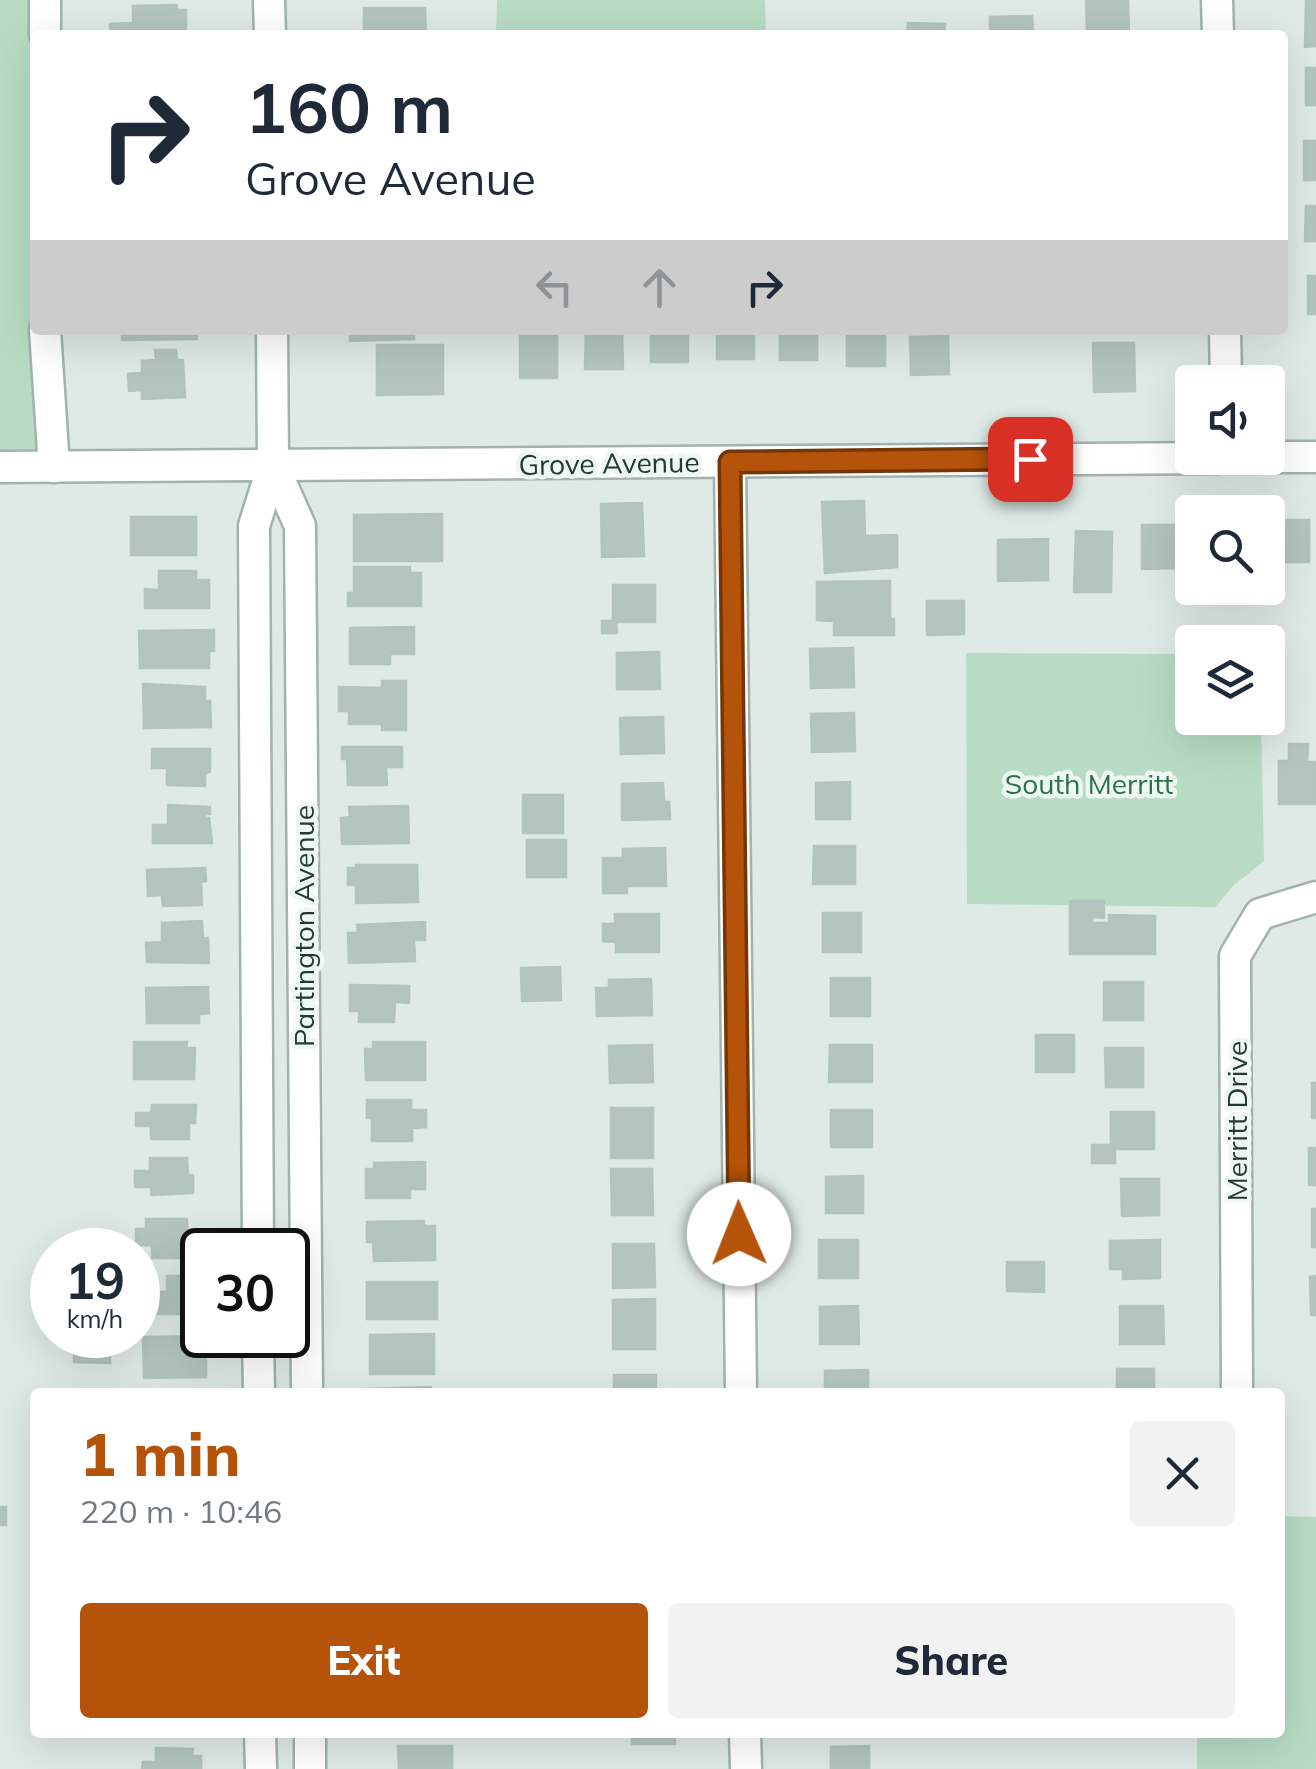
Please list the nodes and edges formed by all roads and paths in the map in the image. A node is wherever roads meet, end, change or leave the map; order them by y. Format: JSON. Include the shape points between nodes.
{"nodes":[{"id":1,"x":45,"y":0,"type":"edge"},
{"id":2,"x":269,"y":0,"type":"edge"},
{"id":3,"x":1217,"y":0,"type":"edge"},
{"id":4,"x":45,"y":30,"type":"edge"},
{"id":5,"x":270,"y":30,"type":"edge"},
{"id":6,"x":1218,"y":30,"type":"edge"},
{"id":7,"x":45,"y":335,"type":"edge"},
{"id":8,"x":272,"y":335,"type":"edge"},
{"id":9,"x":1225,"y":335,"type":"edge"},
{"id":10,"x":1226,"y":365,"type":"edge"},
{"id":11,"x":1285,"y":457,"type":"edge"},
{"id":12,"x":1316,"y":457,"type":"edge"},
{"id":13,"x":1175,"y":458,"type":"edge"},
{"id":14,"x":730,"y":462,"type":"junction"},
{"id":15,"x":273,"y":465,"type":"junction"},
{"id":16,"x":54,"y":467,"type":"junction"},
{"id":17,"x":0,"y":468,"type":"edge"},
{"id":18,"x":1316,"y":898,"type":"edge"},
{"id":19,"x":258,"y":1228,"type":"edge"},
{"id":20,"x":258,"y":1358,"type":"edge"},
{"id":21,"x":259,"y":1388,"type":"edge"},
{"id":22,"x":307,"y":1388,"type":"edge"},
{"id":23,"x":741,"y":1388,"type":"edge"},
{"id":24,"x":1237,"y":1388,"type":"edge"},
{"id":25,"x":260,"y":1738,"type":"edge"},
{"id":26,"x":310,"y":1738,"type":"edge"},
{"id":27,"x":746,"y":1738,"type":"edge"},
{"id":28,"x":261,"y":1769,"type":"edge"},
{"id":29,"x":310,"y":1769,"type":"edge"},
{"id":30,"x":746,"y":1769,"type":"edge"}],
"edges":[{"from":1,"to":4,"type":"street"},
{"from":2,"to":5,"type":"street"},
{"from":3,"to":6,"type":"street"},
{"from":7,"to":16,"type":"street"},
{"from":8,"to":15,"type":"street","name":"Partington Avenue"},
{"from":9,"to":10,"type":"street"},
{"from":11,"to":12,"type":"street"},
{"from":13,"to":14,"type":"street","name":"Grove Avenue"},
{"from":14,"to":15,"type":"street","name":"Grove Avenue"},
{"from":14,"to":23,"type":"street"},
{"from":15,"to":16,"type":"street","name":"Grove Avenue"},
{"from":15,"to":19,"type":"street","name":"Partington Avenue","via":[[254,526]]},
{"from":15,"to":22,"type":"street","name":"Partington Avenue","via":[[300,526]]},
{"from":16,"to":17,"type":"street","name":"Grove Avenue"},
{"from":18,"to":24,"type":"street","name":"Merritt Drive","via":[[1260,914],[1235,956]]},
{"from":20,"to":21,"type":"street"},
{"from":25,"to":28,"type":"street"},
{"from":26,"to":29,"type":"street"},
{"from":27,"to":30,"type":"street"}]}
